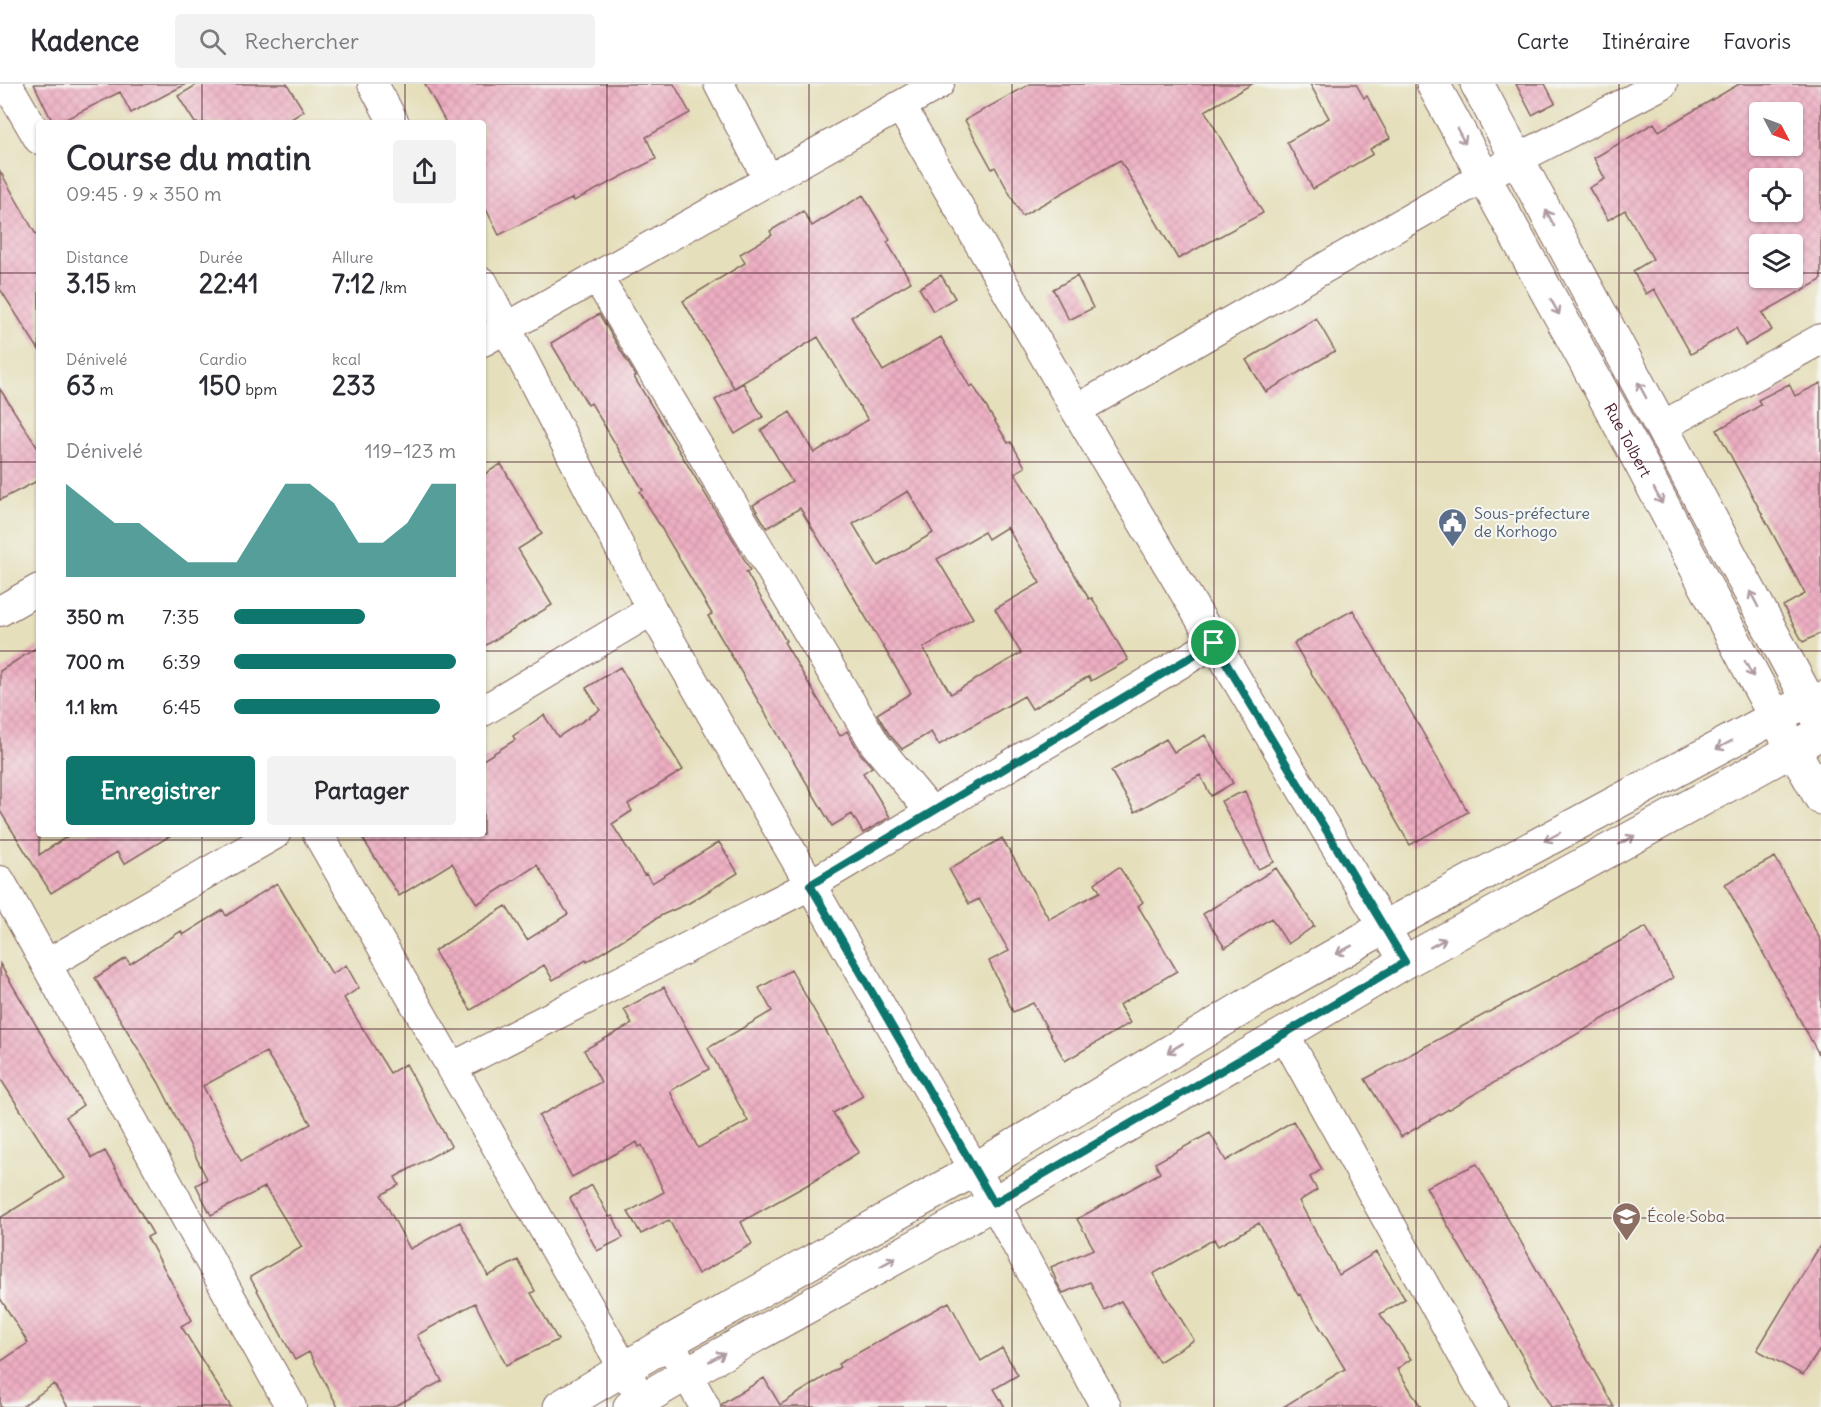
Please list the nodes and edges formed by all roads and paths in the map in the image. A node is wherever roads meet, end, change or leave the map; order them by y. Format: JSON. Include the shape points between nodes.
{"nodes":[{"id":1,"x":7,"y":84,"type":"edge"},
{"id":2,"x":373,"y":84,"type":"edge"},
{"id":3,"x":719,"y":84,"type":"edge"},
{"id":4,"x":939,"y":84,"type":"edge"},
{"id":5,"x":1433,"y":84,"type":"edge"},
{"id":6,"x":1478,"y":84,"type":"edge"},
{"id":7,"x":1662,"y":84,"type":"edge"},
{"id":8,"x":901,"y":106,"type":"junction"},
{"id":9,"x":392,"y":120,"type":"edge"},
{"id":10,"x":36,"y":134,"type":"edge"},
{"id":11,"x":1518,"y":160,"type":"junction"},
{"id":12,"x":1483,"y":177,"type":"junction"},
{"id":13,"x":769,"y":181,"type":"junction"},
{"id":14,"x":597,"y":277,"type":"junction"},
{"id":15,"x":486,"y":296,"type":"edge"},
{"id":16,"x":495,"y":334,"type":"edge"},
{"id":17,"x":1821,"y":339,"type":"edge"},
{"id":18,"x":1076,"y":410,"type":"junction"},
{"id":19,"x":1661,"y":427,"type":"junction"},
{"id":20,"x":36,"y":591,"type":"edge"},
{"id":21,"x":652,"y":610,"type":"junction"},
{"id":22,"x":0,"y":611,"type":"edge"},
{"id":23,"x":1214,"y":643,"type":"junction"},
{"id":24,"x":1817,"y":708,"type":"edge"},
{"id":25,"x":486,"y":709,"type":"edge"},
{"id":26,"x":1775,"y":717,"type":"junction"},
{"id":27,"x":1808,"y":740,"type":"edge"},
{"id":28,"x":1821,"y":798,"type":"edge"},
{"id":29,"x":931,"y":812,"type":"junction"},
{"id":30,"x":270,"y":837,"type":"edge"},
{"id":31,"x":320,"y":837,"type":"edge"},
{"id":32,"x":0,"y":881,"type":"edge"},
{"id":33,"x":810,"y":885,"type":"junction"},
{"id":34,"x":1383,"y":928,"type":"junction"},
{"id":35,"x":1405,"y":962,"type":"junction"},
{"id":36,"x":47,"y":964,"type":"junction"},
{"id":37,"x":1284,"y":1034,"type":"junction"},
{"id":38,"x":451,"y":1068,"type":"junction"},
{"id":39,"x":974,"y":1170,"type":"junction"},
{"id":40,"x":994,"y":1203,"type":"junction"},
{"id":41,"x":669,"y":1342,"type":"junction"},
{"id":42,"x":622,"y":1369,"type":"junction"},
{"id":43,"x":686,"y":1374,"type":"junction"},
{"id":44,"x":636,"y":1403,"type":"edge"},
{"id":45,"x":291,"y":1407,"type":"edge"},
{"id":46,"x":560,"y":1407,"type":"edge"},
{"id":47,"x":705,"y":1407,"type":"edge"},
{"id":48,"x":1106,"y":1407,"type":"edge"},
{"id":49,"x":1492,"y":1407,"type":"edge"}],
"edges":[{"from":1,"to":10,"type":"street"},
{"from":2,"to":9,"type":"street"},
{"from":3,"to":13,"type":"street"},
{"from":4,"to":8,"type":"street"},
{"from":5,"to":12,"type":"street","name":"Rue Tolbert","one_way":true},
{"from":6,"to":11,"type":"street"},
{"from":7,"to":11,"type":"street"},
{"from":8,"to":13,"type":"street"},
{"from":8,"to":18,"type":"street"},
{"from":11,"to":12,"type":"street"},
{"from":19,"to":11,"type":"street","one_way":true},
{"from":12,"to":18,"type":"street"},
{"from":12,"to":26,"type":"street","name":"Rue Tolbert","one_way":true},
{"from":13,"to":14,"type":"street"},
{"from":14,"to":16,"type":"street"},
{"from":14,"to":29,"type":"street","via":[[875,744]]},
{"from":15,"to":16,"type":"street"},
{"from":16,"to":21,"type":"street"},
{"from":17,"to":19,"type":"street"},
{"from":18,"to":23,"type":"street"},
{"from":24,"to":19,"type":"street","one_way":true},
{"from":20,"to":22,"type":"street"},
{"from":21,"to":25,"type":"street"},
{"from":21,"to":33,"type":"street"},
{"from":23,"to":29,"type":"street"},
{"from":23,"to":34,"type":"street"},
{"from":24,"to":26,"type":"street"},
{"from":26,"to":27,"type":"street","name":"Rue Tolbert"},
{"from":26,"to":34,"type":"street","one_way":true},
{"from":27,"to":28,"type":"street","name":"Rue Tolbert"},
{"from":35,"to":27,"type":"street","one_way":true},
{"from":29,"to":33,"type":"street"},
{"from":30,"to":36,"type":"street"},
{"from":31,"to":38,"type":"street"},
{"from":32,"to":36,"type":"street"},
{"from":33,"to":38,"type":"street"},
{"from":33,"to":39,"type":"street"},
{"from":34,"to":35,"type":"street"},
{"from":34,"to":39,"type":"street","one_way":true},
{"from":35,"to":37,"type":"street"},
{"from":36,"to":45,"type":"street"},
{"from":37,"to":40,"type":"street"},
{"from":37,"to":49,"type":"street"},
{"from":38,"to":42,"type":"street"},
{"from":39,"to":40,"type":"street"},
{"from":39,"to":41,"type":"street"},
{"from":43,"to":40,"type":"street","one_way":true},
{"from":40,"to":48,"type":"street"},
{"from":41,"to":42,"type":"street"},
{"from":41,"to":43,"type":"street"},
{"from":42,"to":44,"type":"street"},
{"from":42,"to":46,"type":"street"},
{"from":43,"to":44,"type":"street"},
{"from":43,"to":47,"type":"street"}]}
